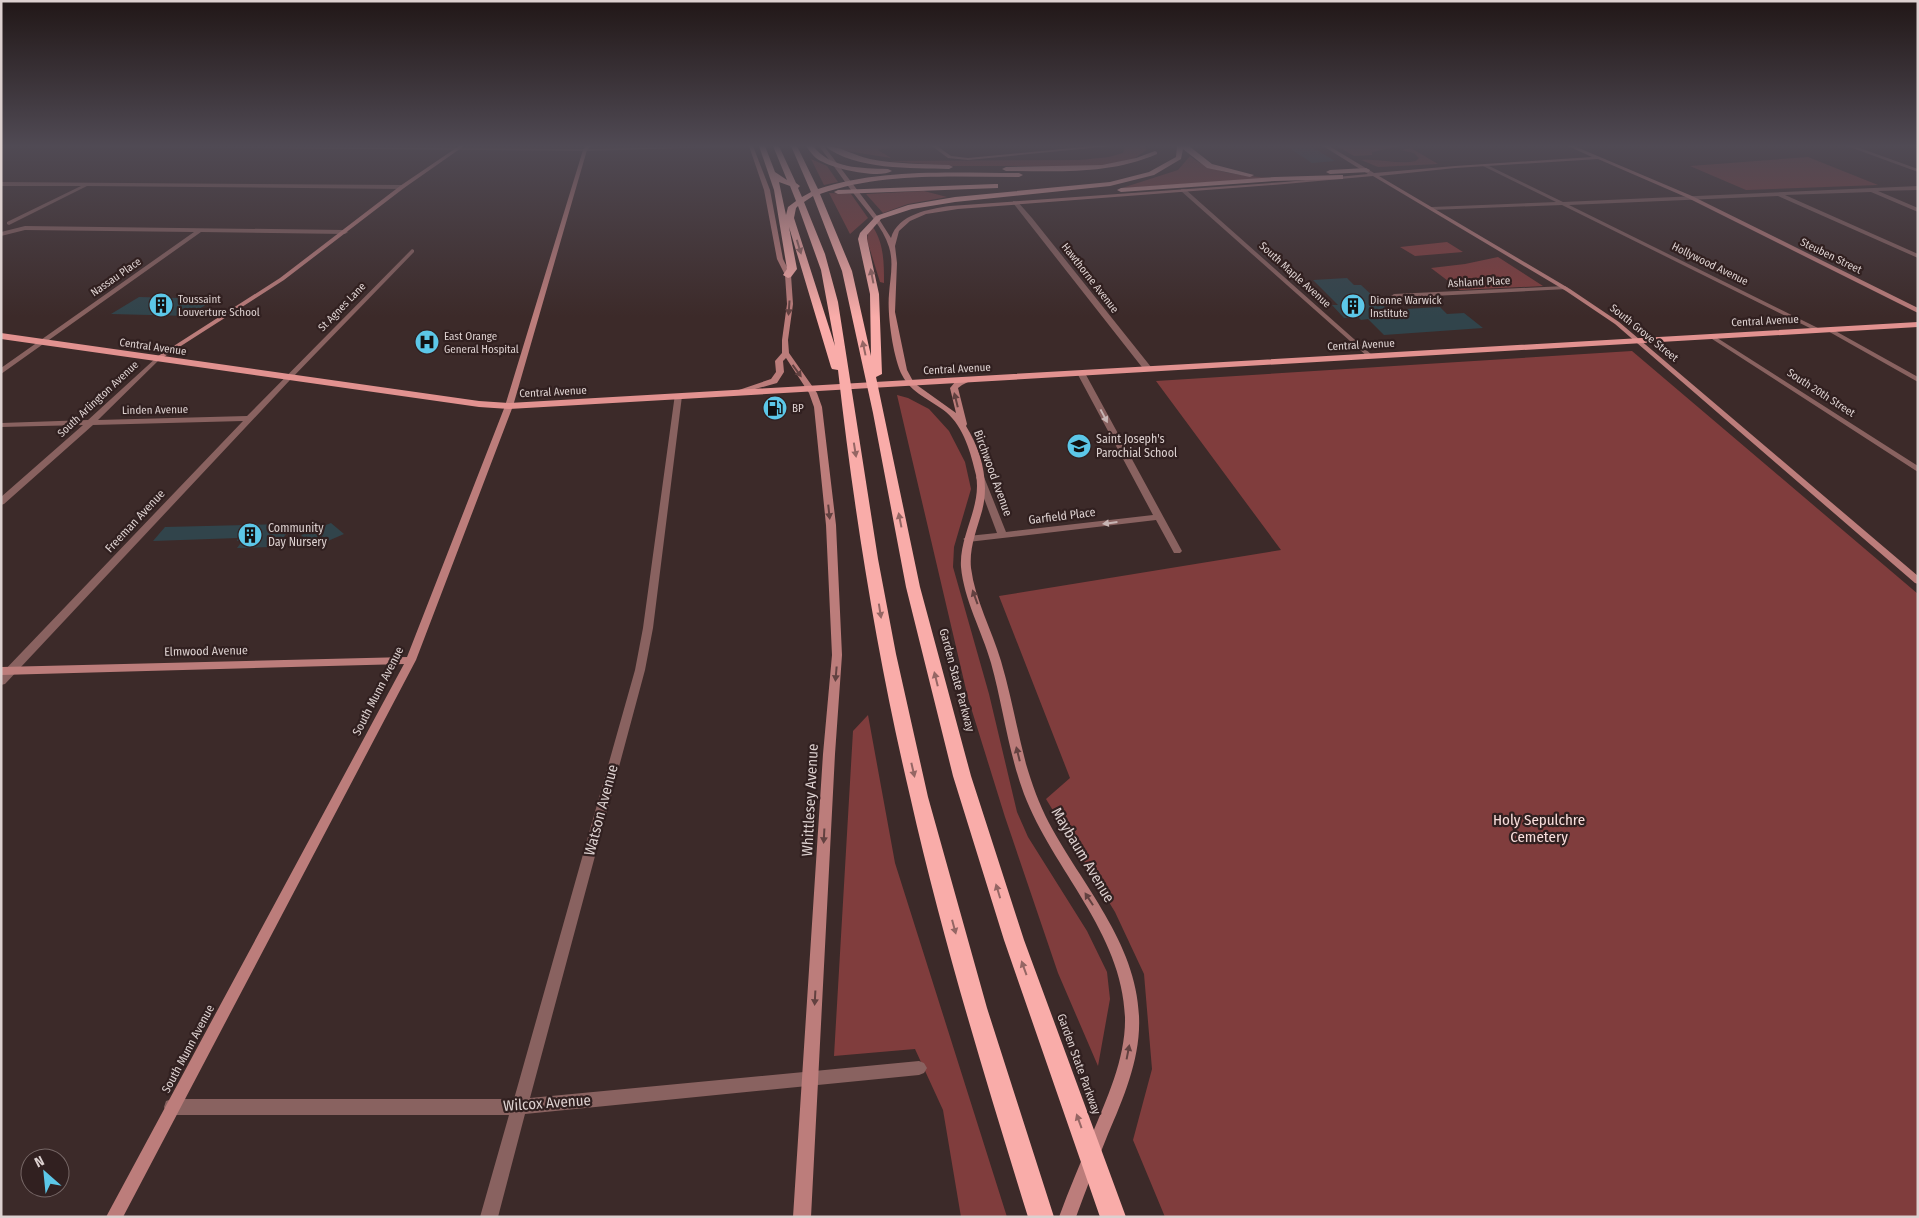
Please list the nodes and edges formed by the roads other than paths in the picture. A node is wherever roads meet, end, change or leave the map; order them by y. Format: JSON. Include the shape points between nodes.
{"nodes":[{"id":1,"x":50,"y":203,"type":"edge"},
{"id":2,"x":382,"y":203,"type":"edge"},
{"id":3,"x":570,"y":203,"type":"edge"},
{"id":4,"x":769,"y":203,"type":"edge"},
{"id":5,"x":780,"y":203,"type":"edge"},
{"id":6,"x":798,"y":203,"type":"edge"},
{"id":7,"x":801,"y":203,"type":"edge"},
{"id":8,"x":820,"y":203,"type":"edge"},
{"id":9,"x":864,"y":203,"type":"edge"},
{"id":10,"x":932,"y":203,"type":"edge"},
{"id":11,"x":1005,"y":203,"type":"edge"},
{"id":12,"x":1016,"y":203,"type":"edge"},
{"id":13,"x":1197,"y":203,"type":"edge"},
{"id":14,"x":1421,"y":203,"type":"edge"},
{"id":15,"x":1562,"y":203,"type":"junction"},
{"id":16,"x":1565,"y":203,"type":"edge"},
{"id":17,"x":1702,"y":203,"type":"edge"},
{"id":18,"x":1797,"y":203,"type":"edge"},
{"id":19,"x":1901,"y":203,"type":"edge"},
{"id":20,"x":1432,"y":209,"type":"junction"},
{"id":21,"x":1918,"y":210,"type":"edge"},
{"id":22,"x":9,"y":223,"type":"junction"},
{"id":23,"x":1,"y":224,"type":"edge"},
{"id":24,"x":18,"y":228,"type":"junction"},
{"id":25,"x":200,"y":230,"type":"junction"},
{"id":26,"x":345,"y":232,"type":"junction"},
{"id":27,"x":1,"y":234,"type":"edge"},
{"id":28,"x":892,"y":246,"type":"junction"},
{"id":29,"x":412,"y":251,"type":"dead end"},
{"id":30,"x":1918,"y":256,"type":"edge"},
{"id":31,"x":788,"y":275,"type":"junction"},
{"id":32,"x":1565,"y":288,"type":"junction"},
{"id":33,"x":1394,"y":296,"type":"dead end"},
{"id":34,"x":1918,"y":311,"type":"edge"},
{"id":35,"x":1918,"y":324,"type":"edge"},
{"id":36,"x":1823,"y":329,"type":"junction"},
{"id":37,"x":1,"y":336,"type":"edge"},
{"id":38,"x":1711,"y":336,"type":"junction"},
{"id":39,"x":1638,"y":340,"type":"junction"},
{"id":40,"x":45,"y":342,"type":"junction"},
{"id":41,"x":786,"y":353,"type":"junction"},
{"id":42,"x":1370,"y":356,"type":"junction"},
{"id":43,"x":157,"y":359,"type":"junction"},
{"id":44,"x":1148,"y":369,"type":"junction"},
{"id":45,"x":1,"y":372,"type":"edge"},
{"id":46,"x":1081,"y":373,"type":"junction"},
{"id":47,"x":287,"y":378,"type":"junction"},
{"id":48,"x":970,"y":379,"type":"junction"},
{"id":49,"x":1918,"y":380,"type":"edge"},
{"id":50,"x":911,"y":383,"type":"junction"},
{"id":51,"x":810,"y":388,"type":"junction"},
{"id":52,"x":730,"y":393,"type":"junction"},
{"id":53,"x":678,"y":396,"type":"junction"},
{"id":54,"x":847,"y":402,"type":"junction"},
{"id":55,"x":509,"y":406,"type":"junction"},
{"id":56,"x":879,"y":413,"type":"junction"},
{"id":57,"x":249,"y":418,"type":"junction"},
{"id":58,"x":90,"y":423,"type":"junction"},
{"id":59,"x":1,"y":425,"type":"edge"},
{"id":60,"x":965,"y":429,"type":"junction"},
{"id":61,"x":1918,"y":470,"type":"edge"},
{"id":62,"x":980,"y":477,"type":"junction"},
{"id":63,"x":1,"y":502,"type":"edge"},
{"id":64,"x":1158,"y":517,"type":"junction"},
{"id":65,"x":1003,"y":536,"type":"junction"},
{"id":66,"x":968,"y":539,"type":"junction"},
{"id":67,"x":1177,"y":551,"type":"dead end"},
{"id":68,"x":1918,"y":581,"type":"edge"},
{"id":69,"x":411,"y":660,"type":"junction"},
{"id":70,"x":6,"y":671,"type":"edge"},
{"id":71,"x":1,"y":681,"type":"edge"},
{"id":72,"x":920,"y":1068,"type":"dead end"},
{"id":73,"x":810,"y":1078,"type":"junction"},
{"id":74,"x":520,"y":1106,"type":"junction"},
{"id":75,"x":172,"y":1107,"type":"junction"},
{"id":76,"x":114,"y":1217,"type":"edge"},
{"id":77,"x":489,"y":1217,"type":"edge"},
{"id":78,"x":802,"y":1217,"type":"edge"},
{"id":79,"x":1041,"y":1217,"type":"edge"},
{"id":80,"x":1067,"y":1217,"type":"edge"},
{"id":81,"x":1113,"y":1217,"type":"edge"}],
"edges":[{"from":1,"to":22,"type":"street"},
{"from":2,"to":26,"type":"main road","name":"South Arlington Avenue"},
{"from":3,"to":55,"type":"main road","name":"South Munn Avenue"},
{"from":4,"to":31,"type":"main road","via":[[780,259]]},
{"from":5,"to":31,"type":"highway","via":[[792,269]]},
{"from":6,"to":54,"type":"highway","one_way":true,"via":[[792,207],[790,218]]},
{"from":7,"to":54,"type":"highway","via":[[829,282]]},
{"from":56,"to":8,"type":"highway","name":"Garden State Parkway","one_way":true,"via":[[847,271]]},
{"from":9,"to":28,"type":"main road"},
{"from":56,"to":10,"type":"highway","one_way":true,"via":[[874,290],[862,240],[865,230],[887,215]]},
{"from":11,"to":28,"type":"main road","via":[[922,214],[900,226]]},
{"from":12,"to":44,"type":"street","name":"Hawthorne Avenue"},
{"from":13,"to":42,"type":"street","name":"South Maple Avenue"},
{"from":14,"to":20,"type":"main road","name":"South Grove Street"},
{"from":15,"to":16,"type":"street"},
{"from":15,"to":20,"type":"street"},
{"from":15,"to":36,"type":"street","name":"Hollywood Avenue"},
{"from":17,"to":34,"type":"main road","name":"Steuben Street"},
{"from":18,"to":30,"type":"street"},
{"from":19,"to":21,"type":"street"},
{"from":20,"to":32,"type":"main road","name":"South Grove Street"},
{"from":22,"to":23,"type":"street"},
{"from":22,"to":24,"type":"street","via":[[21,225]]},
{"from":24,"to":25,"type":"street"},
{"from":24,"to":27,"type":"street"},
{"from":25,"to":26,"type":"street"},
{"from":25,"to":40,"type":"street","name":"Nassau Place"},
{"from":26,"to":43,"type":"main road","name":"South Arlington Avenue","via":[[282,279]]},
{"from":28,"to":50,"type":"main road","via":[[892,312],[903,372]]},
{"from":29,"to":47,"type":"street","name":"St Agnes Lane"},
{"from":31,"to":41,"type":"main road","one_way":true,"via":[[790,304]]},
{"from":32,"to":33,"type":"street","name":"Ashland Place"},
{"from":32,"to":39,"type":"main road","name":"South Grove Street"},
{"from":35,"to":36,"type":"main road","name":"Central Avenue"},
{"from":36,"to":38,"type":"main road","name":"Central Avenue"},
{"from":36,"to":49,"type":"street","name":"Hollywood Avenue"},
{"from":37,"to":40,"type":"main road","name":"Central Avenue"},
{"from":38,"to":39,"type":"main road","name":"Central Avenue"},
{"from":38,"to":61,"type":"street","name":"South 20th Street"},
{"from":39,"to":42,"type":"main road","name":"Central Avenue"},
{"from":39,"to":68,"type":"main road","name":"South Grove Street"},
{"from":40,"to":43,"type":"main road","name":"Central Avenue"},
{"from":40,"to":45,"type":"street","name":"Nassau Place"},
{"from":41,"to":51,"type":"main road","name":"Whittlesey Avenue","one_way":true},
{"from":41,"to":52,"type":"main road","via":[[779,361],[780,372],[774,381]]},
{"from":42,"to":44,"type":"main road","name":"Central Avenue"},
{"from":43,"to":47,"type":"main road","name":"Central Avenue"},
{"from":43,"to":58,"type":"street","name":"South Arlington Avenue"},
{"from":44,"to":46,"type":"main road","name":"Central Avenue"},
{"from":46,"to":48,"type":"main road","name":"Central Avenue"},
{"from":46,"to":64,"type":"street","one_way":true},
{"from":47,"to":55,"type":"main road","name":"Central Avenue"},
{"from":47,"to":57,"type":"street","name":"Freeman Avenue"},
{"from":48,"to":50,"type":"main road","name":"Central Avenue"},
{"from":60,"to":48,"type":"main road","one_way":true,"via":[[954,388],[959,382]]},
{"from":50,"to":51,"type":"main road","name":"Central Avenue"},
{"from":50,"to":60,"type":"main road","name":"Birchwood Avenue","via":[[950,411]]},
{"from":51,"to":52,"type":"main road","name":"Central Avenue"},
{"from":51,"to":73,"type":"main road","name":"Whittlesey Avenue","one_way":true,"via":[[818,407],[826,484],[837,649]]},
{"from":52,"to":53,"type":"main road","name":"Central Avenue"},
{"from":53,"to":55,"type":"main road","name":"Central Avenue"},
{"from":53,"to":74,"type":"street","name":"Watson Avenue","via":[[640,670]]},
{"from":54,"to":79,"type":"highway","one_way":true,"via":[[881,620],[912,767],[962,959]]},
{"from":55,"to":69,"type":"main road","name":"South Munn Avenue"},
{"from":81,"to":56,"type":"highway","name":"Garden State Parkway","one_way":true,"via":[[1014,940],[964,784],[913,586]]},
{"from":57,"to":58,"type":"street","name":"Linden Avenue"},
{"from":57,"to":70,"type":"street","name":"Freeman Avenue"},
{"from":58,"to":59,"type":"street","name":"Linden Avenue"},
{"from":58,"to":63,"type":"street","name":"South Arlington Avenue"},
{"from":60,"to":62,"type":"main road","name":"Birchwood Avenue"},
{"from":62,"to":65,"type":"street","name":"Birchwood Avenue"},
{"from":62,"to":66,"type":"main road","name":"Maybaum Avenue","via":[[981,496]]},
{"from":64,"to":65,"type":"street","name":"Garfield Place","one_way":true},
{"from":64,"to":67,"type":"street"},
{"from":65,"to":66,"type":"street","name":"Garfield Place"},
{"from":80,"to":66,"type":"main road","name":"Maybaum Avenue","one_way":true,"via":[[1115,1098],[1128,1055],[1132,1035],[1128,984],[1101,919],[1053,843],[1031,797],[998,666],[967,573]]},
{"from":69,"to":70,"type":"main road","name":"Elmwood Avenue"},
{"from":69,"to":75,"type":"main road","name":"South Munn Avenue"},
{"from":70,"to":71,"type":"street","name":"Freeman Avenue"},
{"from":72,"to":73,"type":"street","name":"Wilcox Avenue"},
{"from":73,"to":74,"type":"street","name":"Wilcox Avenue"},
{"from":73,"to":78,"type":"main road","name":"Whittlesey Avenue"},
{"from":74,"to":75,"type":"street","name":"Wilcox Avenue"},
{"from":74,"to":77,"type":"street","name":"Watson Avenue"},
{"from":75,"to":76,"type":"main road","name":"South Munn Avenue"}]}
